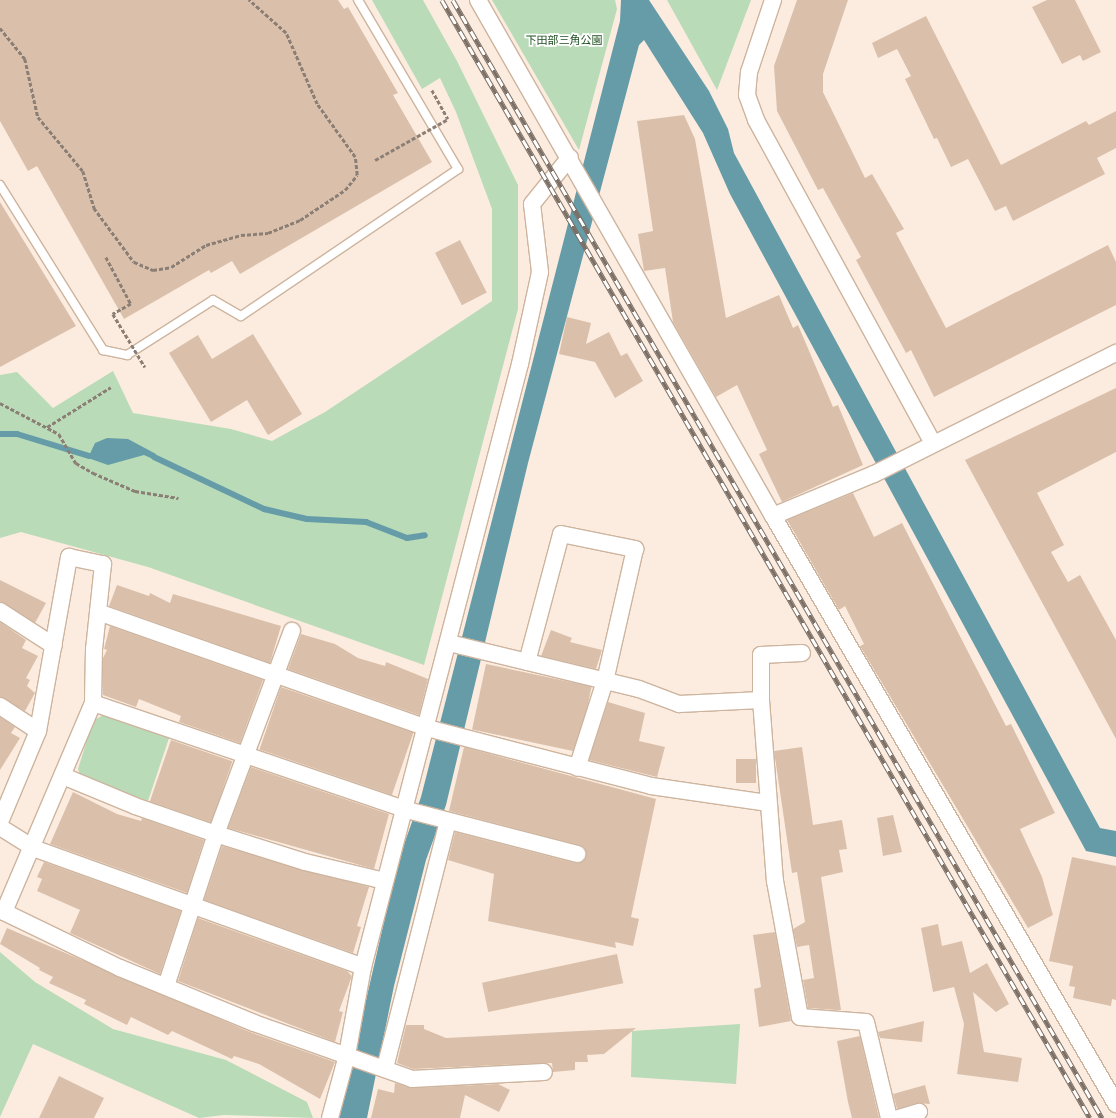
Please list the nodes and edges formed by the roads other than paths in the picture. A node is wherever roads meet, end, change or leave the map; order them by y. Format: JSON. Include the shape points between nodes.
{"nodes":[{"id":1,"x":358,"y":0,"type":"edge"},
{"id":2,"x":478,"y":0,"type":"edge"},
{"id":3,"x":773,"y":0,"type":"edge"},
{"id":4,"x":570,"y":157,"type":"junction"},
{"id":5,"x":0,"y":186,"type":"edge"},
{"id":6,"x":1116,"y":353,"type":"edge"},
{"id":7,"x":932,"y":442,"type":"junction"},
{"id":8,"x":773,"y":516,"type":"junction"},
{"id":9,"x":0,"y":612,"type":"edge"},
{"id":10,"x":98,"y":612,"type":"junction"},
{"id":11,"x":292,"y":631,"type":"dead end"},
{"id":12,"x":449,"y":644,"type":"junction"},
{"id":13,"x":54,"y":646,"type":"junction"},
{"id":14,"x":802,"y":653,"type":"dead end"},
{"id":15,"x":527,"y":662,"type":"junction"},
{"id":16,"x":275,"y":675,"type":"junction"},
{"id":17,"x":605,"y":681,"type":"junction"},
{"id":18,"x":761,"y":700,"type":"junction"},
{"id":19,"x":93,"y":703,"type":"junction"},
{"id":20,"x":0,"y":706,"type":"edge"},
{"id":21,"x":427,"y":728,"type":"junction"},
{"id":22,"x":38,"y":731,"type":"junction"},
{"id":23,"x":245,"y":757,"type":"junction"},
{"id":24,"x":577,"y":768,"type":"junction"},
{"id":25,"x":63,"y":776,"type":"junction"},
{"id":26,"x":767,"y":803,"type":"junction"},
{"id":27,"x":3,"y":805,"type":"edge"},
{"id":28,"x":406,"y":810,"type":"junction"},
{"id":29,"x":448,"y":821,"type":"junction"},
{"id":30,"x":0,"y":822,"type":"edge"},
{"id":31,"x":0,"y":827,"type":"edge"},
{"id":32,"x":216,"y":834,"type":"junction"},
{"id":33,"x":33,"y":848,"type":"junction"},
{"id":34,"x":577,"y":854,"type":"dead end"},
{"id":35,"x":385,"y":881,"type":"junction"},
{"id":36,"x":194,"y":908,"type":"junction"},
{"id":37,"x":363,"y":967,"type":"junction"},
{"id":38,"x":166,"y":986,"type":"junction"},
{"id":39,"x":347,"y":1055,"type":"junction"},
{"id":40,"x":385,"y":1068,"type":"junction"},
{"id":41,"x":544,"y":1072,"type":"dead end"},
{"id":42,"x":1116,"y":1104,"type":"edge"},
{"id":43,"x":919,"y":1112,"type":"dead end"},
{"id":44,"x":330,"y":1118,"type":"edge"},
{"id":45,"x":889,"y":1118,"type":"edge"},
{"id":46,"x":899,"y":1118,"type":"edge"}],
"edges":[{"from":1,"to":5,"type":"lane","via":[[458,169],[241,316],[213,300],[127,355],[103,350]]},
{"from":2,"to":4,"type":"street"},
{"from":3,"to":7,"type":"street","via":[[749,72],[749,102],[756,120]]},
{"from":4,"to":8,"type":"street"},
{"from":4,"to":12,"type":"street","via":[[532,204],[540,272]]},
{"from":6,"to":7,"type":"street"},
{"from":7,"to":8,"type":"street","via":[[874,474]]},
{"from":8,"to":42,"type":"street"},
{"from":9,"to":13,"type":"street"},
{"from":10,"to":13,"type":"street","via":[[103,564],[69,557]]},
{"from":10,"to":16,"type":"street"},
{"from":10,"to":19,"type":"street"},
{"from":11,"to":16,"type":"street"},
{"from":12,"to":15,"type":"street"},
{"from":12,"to":21,"type":"street"},
{"from":13,"to":22,"type":"street"},
{"from":14,"to":18,"type":"street","via":[[761,655]]},
{"from":15,"to":17,"type":"street"},
{"from":15,"to":17,"type":"street","via":[[561,534],[635,549]]},
{"from":16,"to":21,"type":"street"},
{"from":16,"to":23,"type":"street"},
{"from":17,"to":18,"type":"street","via":[[679,704]]},
{"from":17,"to":24,"type":"street"},
{"from":18,"to":26,"type":"street"},
{"from":19,"to":23,"type":"street"},
{"from":19,"to":25,"type":"street"},
{"from":20,"to":22,"type":"street"},
{"from":21,"to":24,"type":"street"},
{"from":21,"to":28,"type":"street"},
{"from":22,"to":27,"type":"street"},
{"from":23,"to":28,"type":"street"},
{"from":23,"to":32,"type":"street"},
{"from":24,"to":26,"type":"street","via":[[651,786]]},
{"from":25,"to":32,"type":"street","via":[[135,806]]},
{"from":25,"to":33,"type":"street"},
{"from":26,"to":45,"type":"street","via":[[775,881],[800,1017],[866,1022]]},
{"from":27,"to":30,"type":"street"},
{"from":28,"to":29,"type":"street"},
{"from":28,"to":35,"type":"street"},
{"from":29,"to":34,"type":"street"},
{"from":29,"to":40,"type":"street"},
{"from":31,"to":33,"type":"street"},
{"from":32,"to":35,"type":"street","via":[[305,862]]},
{"from":32,"to":36,"type":"street"},
{"from":33,"to":36,"type":"street"},
{"from":33,"to":38,"type":"street","via":[[4,912]]},
{"from":35,"to":37,"type":"street"},
{"from":36,"to":37,"type":"street"},
{"from":36,"to":38,"type":"street"},
{"from":37,"to":39,"type":"street"},
{"from":38,"to":39,"type":"street","via":[[254,1023]]},
{"from":39,"to":40,"type":"street"},
{"from":39,"to":44,"type":"street"},
{"from":40,"to":41,"type":"street","via":[[412,1079]]},
{"from":43,"to":46,"type":"street"}]}
